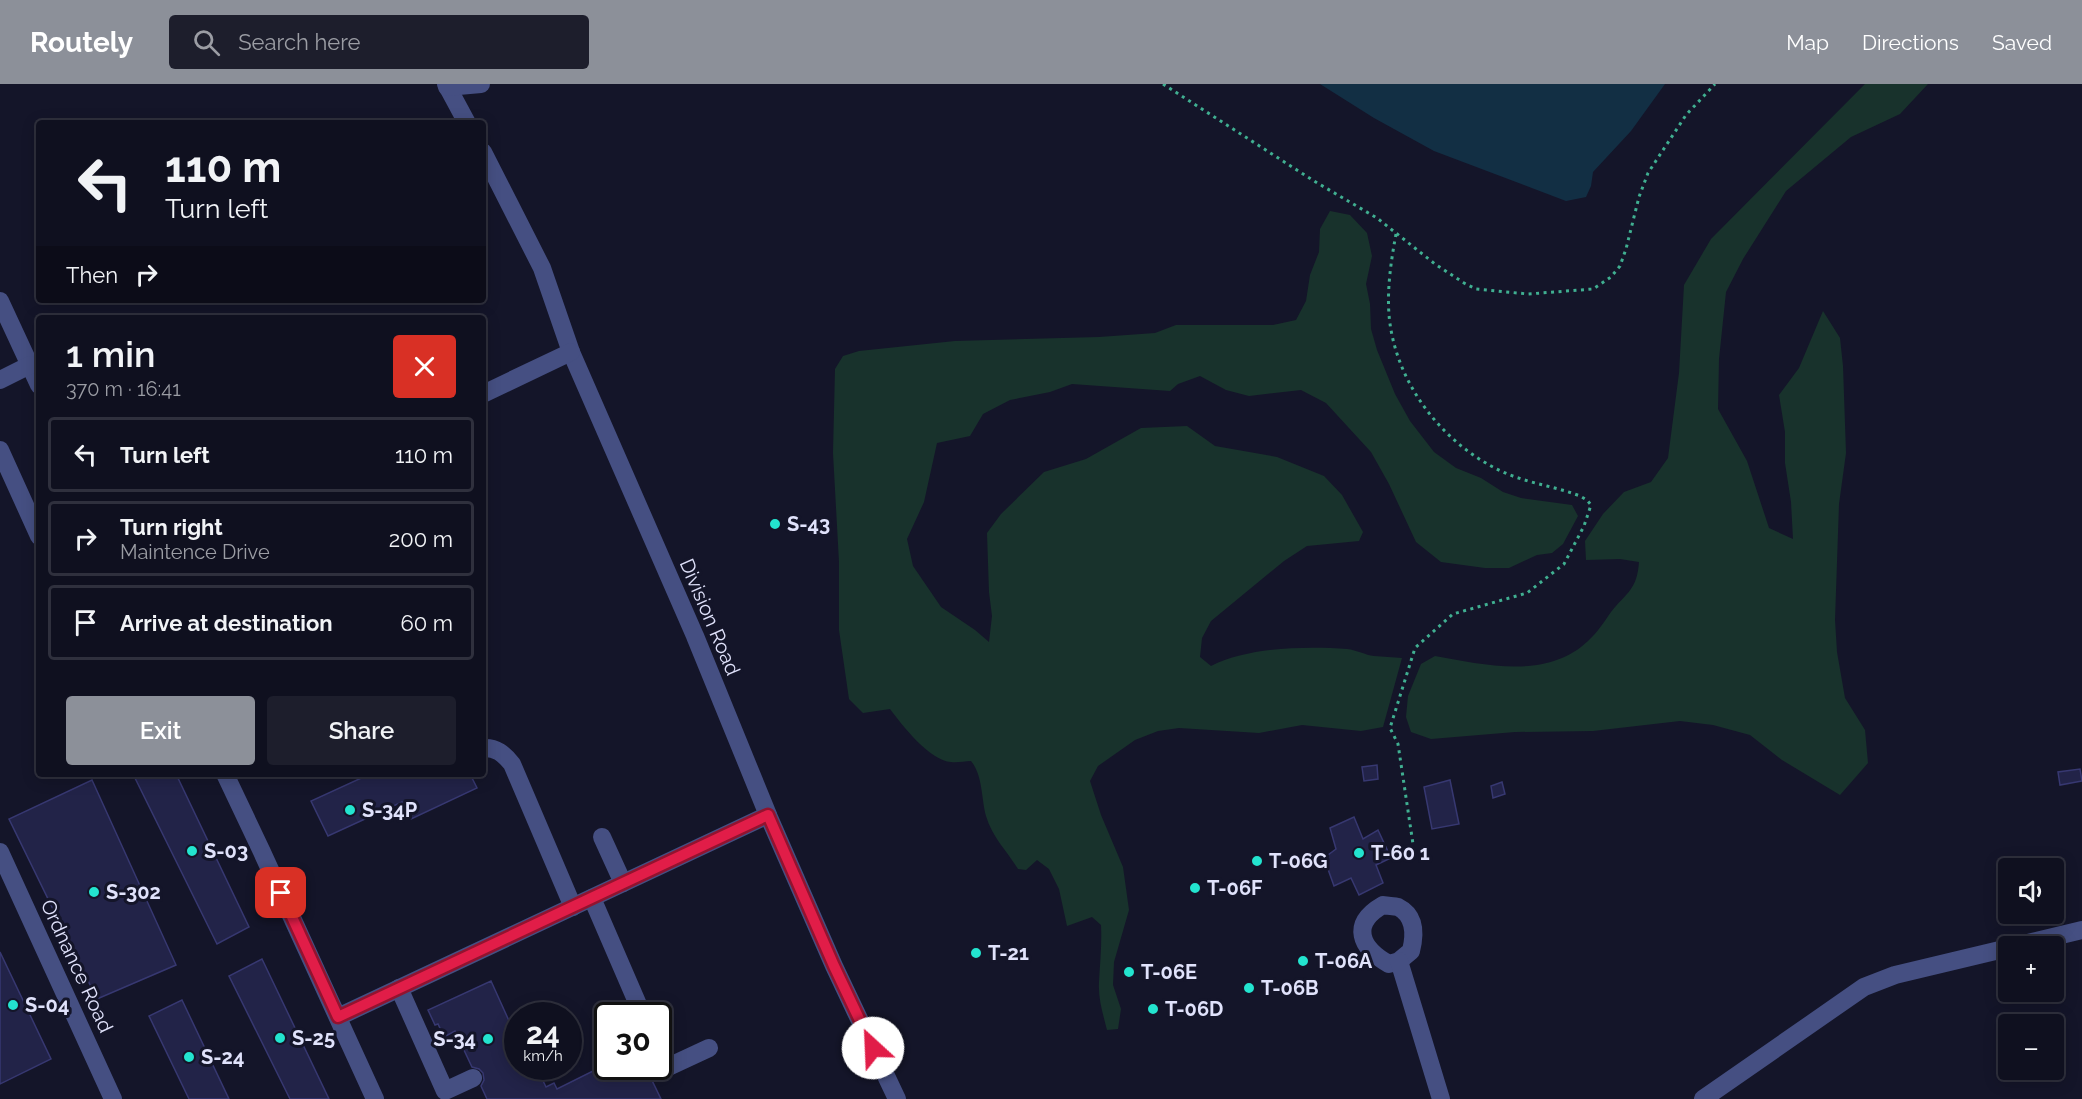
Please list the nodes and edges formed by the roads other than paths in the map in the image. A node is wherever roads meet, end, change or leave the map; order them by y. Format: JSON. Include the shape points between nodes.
{"nodes":[{"id":1,"x":481,"y":84,"type":"edge"},
{"id":2,"x":447,"y":86,"type":"edge"},
{"id":3,"x":465,"y":120,"type":"edge"},
{"id":4,"x":486,"y":158,"type":"edge"},
{"id":5,"x":0,"y":301,"type":"edge"},
{"id":6,"x":571,"y":352,"type":"junction"},
{"id":7,"x":30,"y":365,"type":"junction"},
{"id":8,"x":36,"y":378,"type":"edge"},
{"id":9,"x":0,"y":380,"type":"edge"},
{"id":10,"x":486,"y":393,"type":"edge"},
{"id":11,"x":0,"y":450,"type":"edge"},
{"id":12,"x":36,"y":529,"type":"edge"},
{"id":13,"x":486,"y":748,"type":"edge"},
{"id":14,"x":226,"y":777,"type":"edge"},
{"id":15,"x":768,"y":815,"type":"junction"},
{"id":16,"x":602,"y":837,"type":"dead end"},
{"id":17,"x":0,"y":852,"type":"edge"},
{"id":18,"x":623,"y":883,"type":"junction"},
{"id":19,"x":592,"y":898,"type":"junction"},
{"id":20,"x":573,"y":907,"type":"junction"},
{"id":21,"x":2082,"y":930,"type":"edge"},
{"id":22,"x":2057,"y":936,"type":"edge"},
{"id":23,"x":1998,"y":950,"type":"edge"},
{"id":24,"x":1399,"y":962,"type":"dead end"},
{"id":25,"x":399,"y":988,"type":"junction"},
{"id":26,"x":637,"y":1002,"type":"edge"},
{"id":27,"x":338,"y":1017,"type":"junction"},
{"id":28,"x":709,"y":1047,"type":"dead end"},
{"id":29,"x":672,"y":1065,"type":"edge"},
{"id":30,"x":473,"y":1078,"type":"dead end"},
{"id":31,"x":113,"y":1099,"type":"edge"},
{"id":32,"x":375,"y":1099,"type":"edge"},
{"id":33,"x":897,"y":1099,"type":"edge"},
{"id":34,"x":1441,"y":1099,"type":"edge"},
{"id":35,"x":1703,"y":1099,"type":"edge"}],
"edges":[{"from":1,"to":2,"type":"street"},
{"from":2,"to":3,"type":"street"},
{"from":4,"to":6,"type":"street","name":"Division Road","via":[[542,268]]},
{"from":5,"to":7,"type":"street"},
{"from":6,"to":10,"type":"street"},
{"from":6,"to":15,"type":"street","name":"Division Road"},
{"from":7,"to":8,"type":"street"},
{"from":7,"to":9,"type":"street"},
{"from":11,"to":12,"type":"street"},
{"from":13,"to":20,"type":"street","via":[[504,754],[512,764]]},
{"from":14,"to":27,"type":"street"},
{"from":15,"to":18,"type":"street"},
{"from":15,"to":33,"type":"street","name":"Division Road"},
{"from":16,"to":18,"type":"street"},
{"from":17,"to":31,"type":"street","name":"Ordnance Road"},
{"from":18,"to":19,"type":"street"},
{"from":19,"to":20,"type":"street"},
{"from":19,"to":26,"type":"street"},
{"from":20,"to":25,"type":"street"},
{"from":21,"to":22,"type":"street"},
{"from":23,"to":35,"type":"street","via":[[1895,975],[1864,987]]},
{"from":24,"to":34,"type":"street"},
{"from":25,"to":27,"type":"street"},
{"from":25,"to":30,"type":"street","via":[[446,1091]]},
{"from":27,"to":32,"type":"street"},
{"from":28,"to":29,"type":"street"}]}
